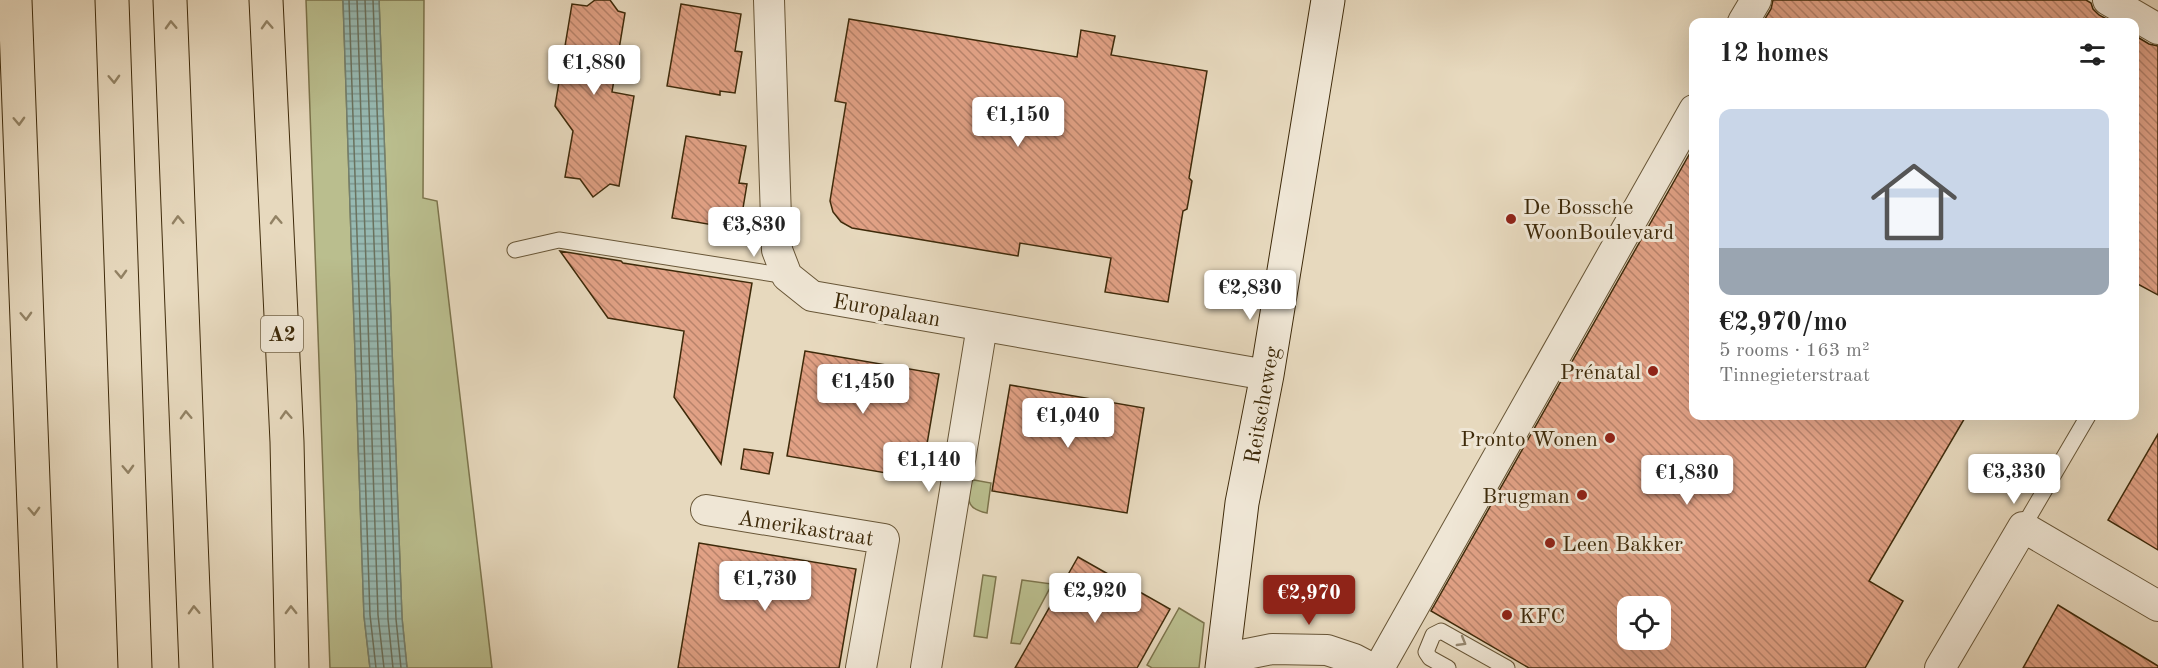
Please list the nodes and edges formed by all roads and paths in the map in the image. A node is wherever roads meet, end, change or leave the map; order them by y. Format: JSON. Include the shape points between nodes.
{"nodes":[{"id":1,"x":15,"y":0,"type":"edge"},
{"id":2,"x":112,"y":0,"type":"edge"},
{"id":3,"x":170,"y":0,"type":"edge"},
{"id":4,"x":266,"y":0,"type":"edge"},
{"id":5,"x":769,"y":0,"type":"edge"},
{"id":6,"x":1328,"y":0,"type":"edge"},
{"id":7,"x":1756,"y":0,"type":"edge"},
{"id":8,"x":2108,"y":0,"type":"edge"},
{"id":9,"x":1745,"y":18,"type":"edge"},
{"id":10,"x":2158,"y":29,"type":"edge"},
{"id":11,"x":1689,"y":119,"type":"edge"},
{"id":12,"x":515,"y":250,"type":"dead end"},
{"id":13,"x":787,"y":276,"type":"junction"},
{"id":14,"x":982,"y":326,"type":"junction"},
{"id":15,"x":1267,"y":375,"type":"junction"},
{"id":16,"x":2086,"y":420,"type":"edge"},
{"id":17,"x":706,"y":510,"type":"dead end"},
{"id":18,"x":2023,"y":527,"type":"junction"},
{"id":19,"x":2158,"y":606,"type":"edge"},
{"id":20,"x":1223,"y":659,"type":"edge"},
{"id":21,"x":40,"y":668,"type":"edge"},
{"id":22,"x":135,"y":668,"type":"edge"},
{"id":23,"x":196,"y":668,"type":"edge"},
{"id":24,"x":292,"y":668,"type":"edge"},
{"id":25,"x":861,"y":668,"type":"edge"},
{"id":26,"x":926,"y":668,"type":"edge"},
{"id":27,"x":1371,"y":668,"type":"edge"},
{"id":28,"x":1378,"y":668,"type":"edge"},
{"id":29,"x":1448,"y":668,"type":"edge"},
{"id":30,"x":1507,"y":668,"type":"edge"},
{"id":31,"x":1940,"y":668,"type":"edge"}],
"edges":[{"from":1,"to":21,"type":"highway","one_way":true},
{"from":2,"to":22,"type":"highway","one_way":true},
{"from":23,"to":3,"type":"highway","one_way":true},
{"from":24,"to":4,"type":"highway","number":"A2","one_way":true,"via":[[287,442]]},
{"from":5,"to":13,"type":"street","via":[[777,250]]},
{"from":6,"to":15,"type":"street","name":"Reitscheweg"},
{"from":7,"to":9,"type":"street"},
{"from":8,"to":10,"type":"street"},
{"from":11,"to":28,"type":"street"},
{"from":12,"to":13,"type":"lane","via":[[559,240]]},
{"from":13,"to":14,"type":"street","name":"Europalaan","via":[[812,296]]},
{"from":14,"to":15,"type":"street","name":"Europalaan"},
{"from":14,"to":26,"type":"street"},
{"from":15,"to":20,"type":"street","name":"Reitscheweg","via":[[1242,503]]},
{"from":16,"to":18,"type":"lane"},
{"from":17,"to":25,"type":"street","name":"Amerikastraat","via":[[885,539]]},
{"from":18,"to":19,"type":"street"},
{"from":18,"to":31,"type":"street"},
{"from":20,"to":27,"type":"street","via":[[1272,649],[1327,650]]},
{"from":29,"to":30,"type":"lane","one_way":true,"via":[[1426,652],[1433,635],[1441,631]]}]}
